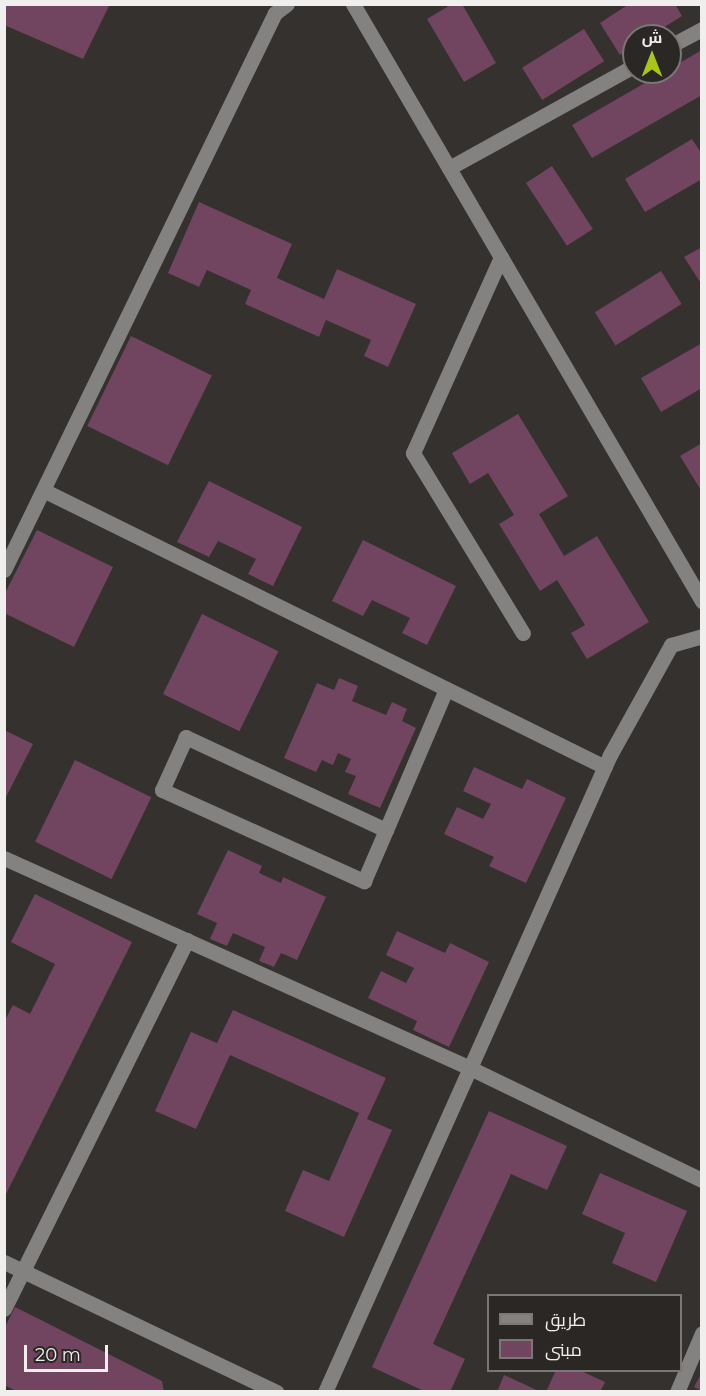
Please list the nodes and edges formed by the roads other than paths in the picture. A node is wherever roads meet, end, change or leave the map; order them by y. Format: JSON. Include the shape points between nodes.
{"nodes":[{"id":1,"x":287,"y":4,"type":"edge"},
{"id":2,"x":353,"y":4,"type":"edge"},
{"id":3,"x":702,"y":29,"type":"edge"},
{"id":4,"x":682,"y":40,"type":"edge"},
{"id":5,"x":622,"y":73,"type":"edge"},
{"id":6,"x":449,"y":168,"type":"junction"},
{"id":7,"x":501,"y":257,"type":"junction"},
{"id":8,"x":45,"y":491,"type":"junction"},
{"id":9,"x":4,"y":570,"type":"edge"},
{"id":10,"x":701,"y":598,"type":"edge"},
{"id":11,"x":523,"y":633,"type":"dead end"},
{"id":12,"x":702,"y":636,"type":"edge"},
{"id":13,"x":446,"y":689,"type":"junction"},
{"id":14,"x":605,"y":767,"type":"junction"},
{"id":15,"x":386,"y":830,"type":"junction"},
{"id":16,"x":4,"y":858,"type":"edge"},
{"id":17,"x":187,"y":940,"type":"junction"},
{"id":18,"x":470,"y":1068,"type":"junction"},
{"id":19,"x":702,"y":1180,"type":"edge"},
{"id":20,"x":4,"y":1262,"type":"edge"},
{"id":21,"x":23,"y":1271,"type":"junction"},
{"id":22,"x":4,"y":1309,"type":"edge"},
{"id":23,"x":702,"y":1333,"type":"edge"},
{"id":24,"x":277,"y":1392,"type":"edge"},
{"id":25,"x":325,"y":1392,"type":"edge"},
{"id":26,"x":677,"y":1392,"type":"edge"}],
"edges":[{"from":1,"to":8,"type":"street","via":[[275,13]]},
{"from":2,"to":6,"type":"street"},
{"from":3,"to":4,"type":"street"},
{"from":5,"to":6,"type":"street"},
{"from":6,"to":7,"type":"street"},
{"from":7,"to":10,"type":"street"},
{"from":7,"to":11,"type":"street","via":[[413,453]]},
{"from":8,"to":9,"type":"street"},
{"from":8,"to":13,"type":"street"},
{"from":12,"to":14,"type":"street","via":[[671,645]]},
{"from":13,"to":14,"type":"street"},
{"from":13,"to":15,"type":"street"},
{"from":14,"to":18,"type":"street"},
{"from":15,"to":15,"type":"street","via":[[364,880],[162,790],[186,737]]},
{"from":16,"to":17,"type":"street"},
{"from":17,"to":18,"type":"street"},
{"from":17,"to":21,"type":"street"},
{"from":18,"to":19,"type":"street"},
{"from":18,"to":25,"type":"street"},
{"from":20,"to":21,"type":"street"},
{"from":21,"to":22,"type":"street"},
{"from":21,"to":24,"type":"street"},
{"from":23,"to":26,"type":"street"}]}
